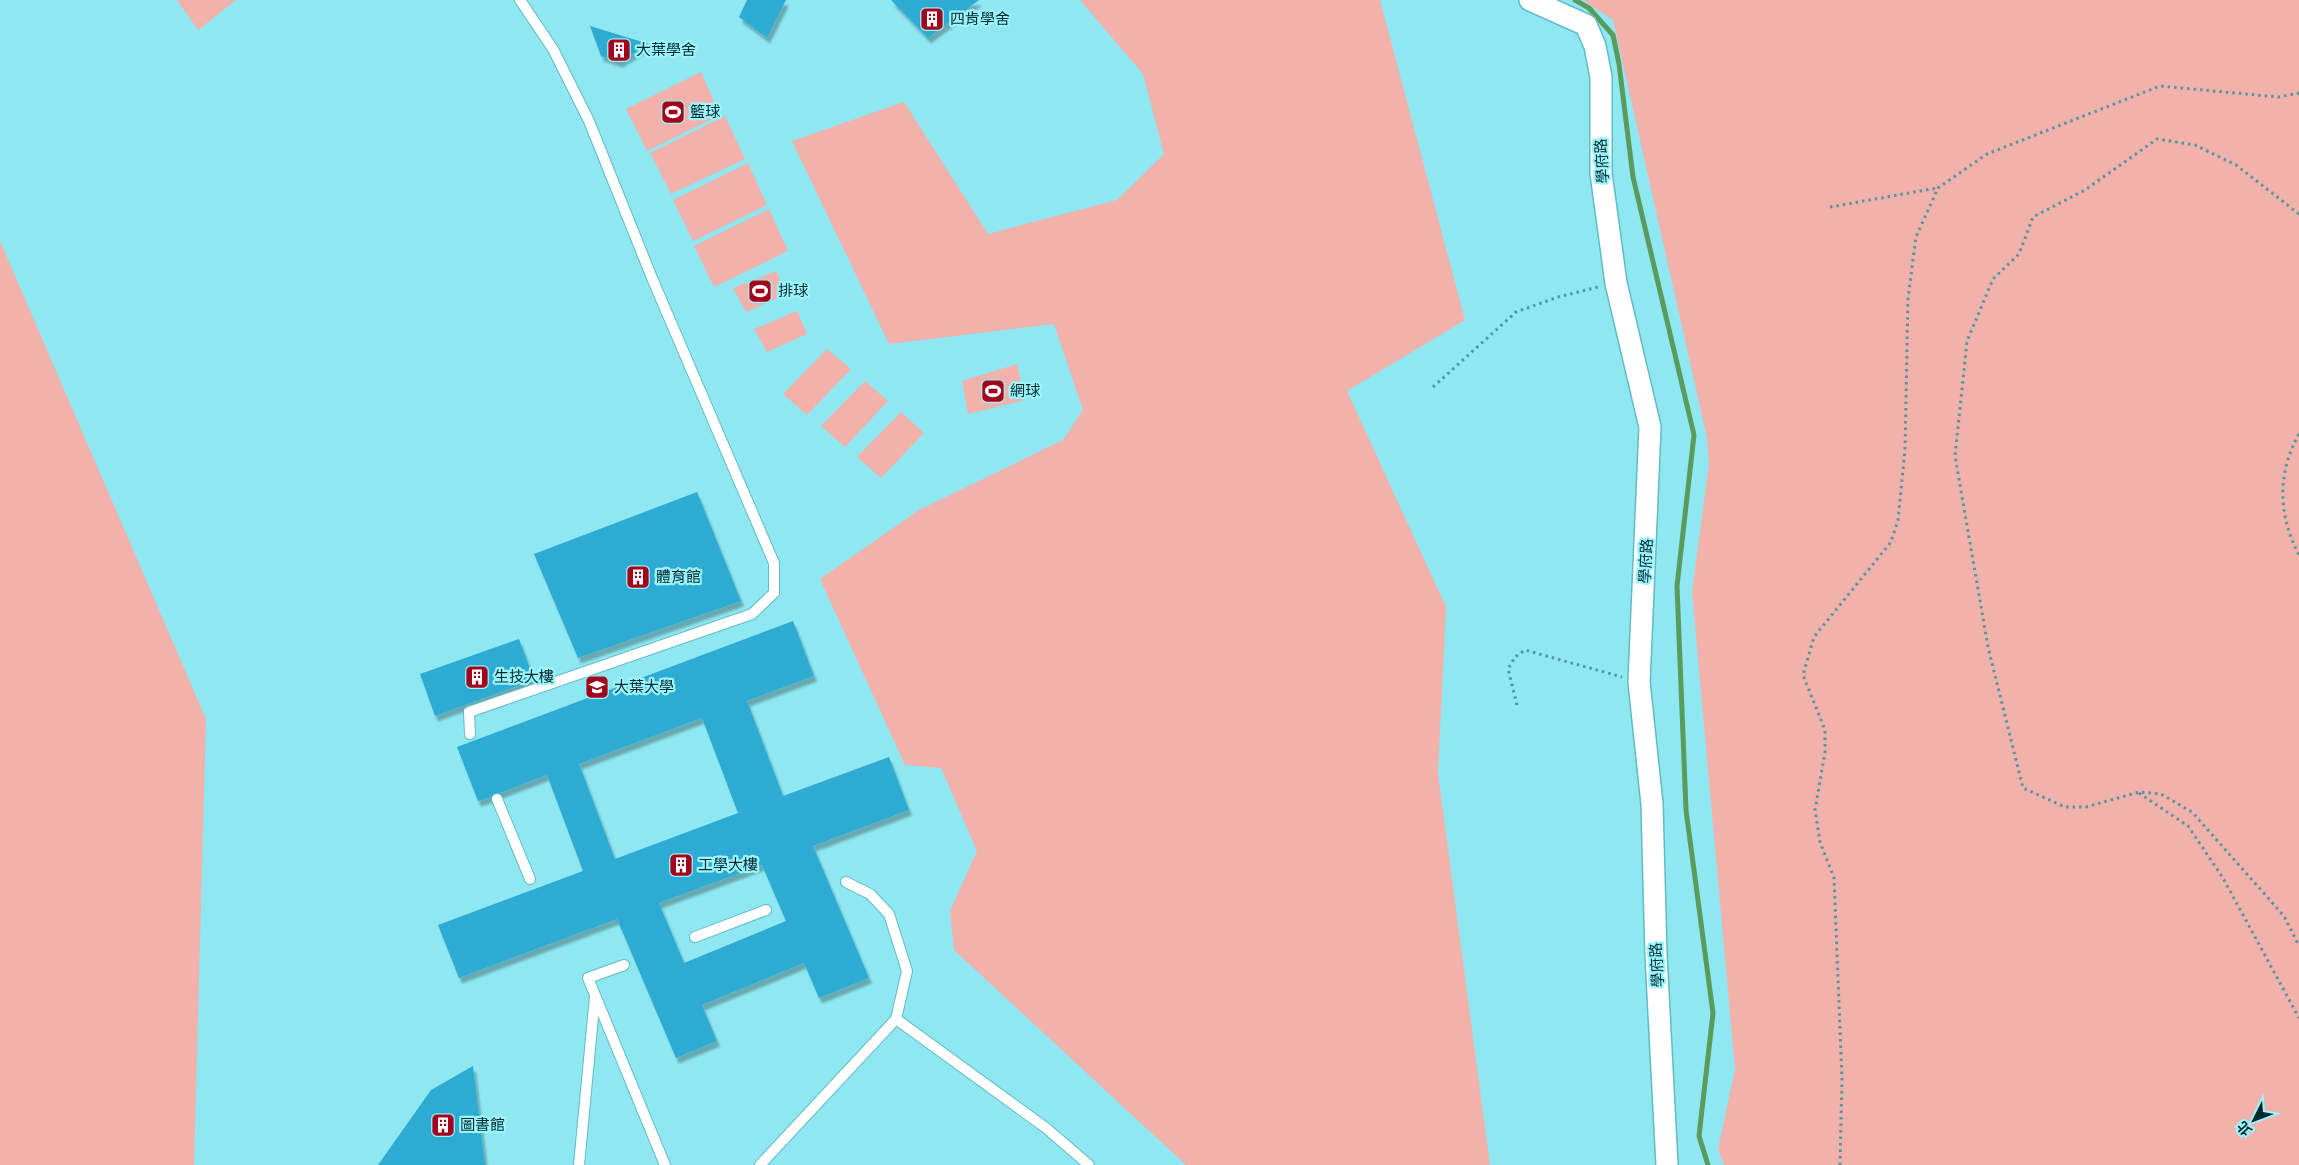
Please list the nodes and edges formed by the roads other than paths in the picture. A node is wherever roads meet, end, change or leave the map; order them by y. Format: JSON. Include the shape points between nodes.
{"nodes":[{"id":1,"x":520,"y":0,"type":"edge"},
{"id":2,"x":1530,"y":0,"type":"edge"},
{"id":3,"x":470,"y":734,"type":"dead end"},
{"id":4,"x":497,"y":799,"type":"dead end"},
{"id":5,"x":530,"y":879,"type":"dead end"},
{"id":6,"x":846,"y":882,"type":"dead end"},
{"id":7,"x":766,"y":910,"type":"dead end"},
{"id":8,"x":695,"y":937,"type":"dead end"},
{"id":9,"x":624,"y":965,"type":"dead end"},
{"id":10,"x":596,"y":993,"type":"junction"},
{"id":11,"x":896,"y":1019,"type":"junction"},
{"id":12,"x":579,"y":1165,"type":"edge"},
{"id":13,"x":665,"y":1165,"type":"edge"},
{"id":14,"x":760,"y":1165,"type":"edge"},
{"id":15,"x":1089,"y":1165,"type":"edge"},
{"id":16,"x":1667,"y":1165,"type":"edge"}],
"edges":[{"from":1,"to":3,"type":"lane","via":[[553,49],[589,122],[774,563],[774,593],[752,614],[469,712]]},
{"from":2,"to":16,"type":"street","name":"學府路","via":[[1586,25],[1595,46],[1601,77],[1601,173],[1616,283],[1650,426],[1639,682],[1652,804]]},
{"from":4,"to":5,"type":"lane"},
{"from":6,"to":11,"type":"lane","via":[[870,894],[889,914],[907,970]]},
{"from":7,"to":8,"type":"lane"},
{"from":9,"to":10,"type":"lane","via":[[588,978]]},
{"from":10,"to":12,"type":"lane"},
{"from":10,"to":13,"type":"lane"},
{"from":11,"to":14,"type":"lane"},
{"from":11,"to":15,"type":"lane","via":[[1046,1128]]}]}
